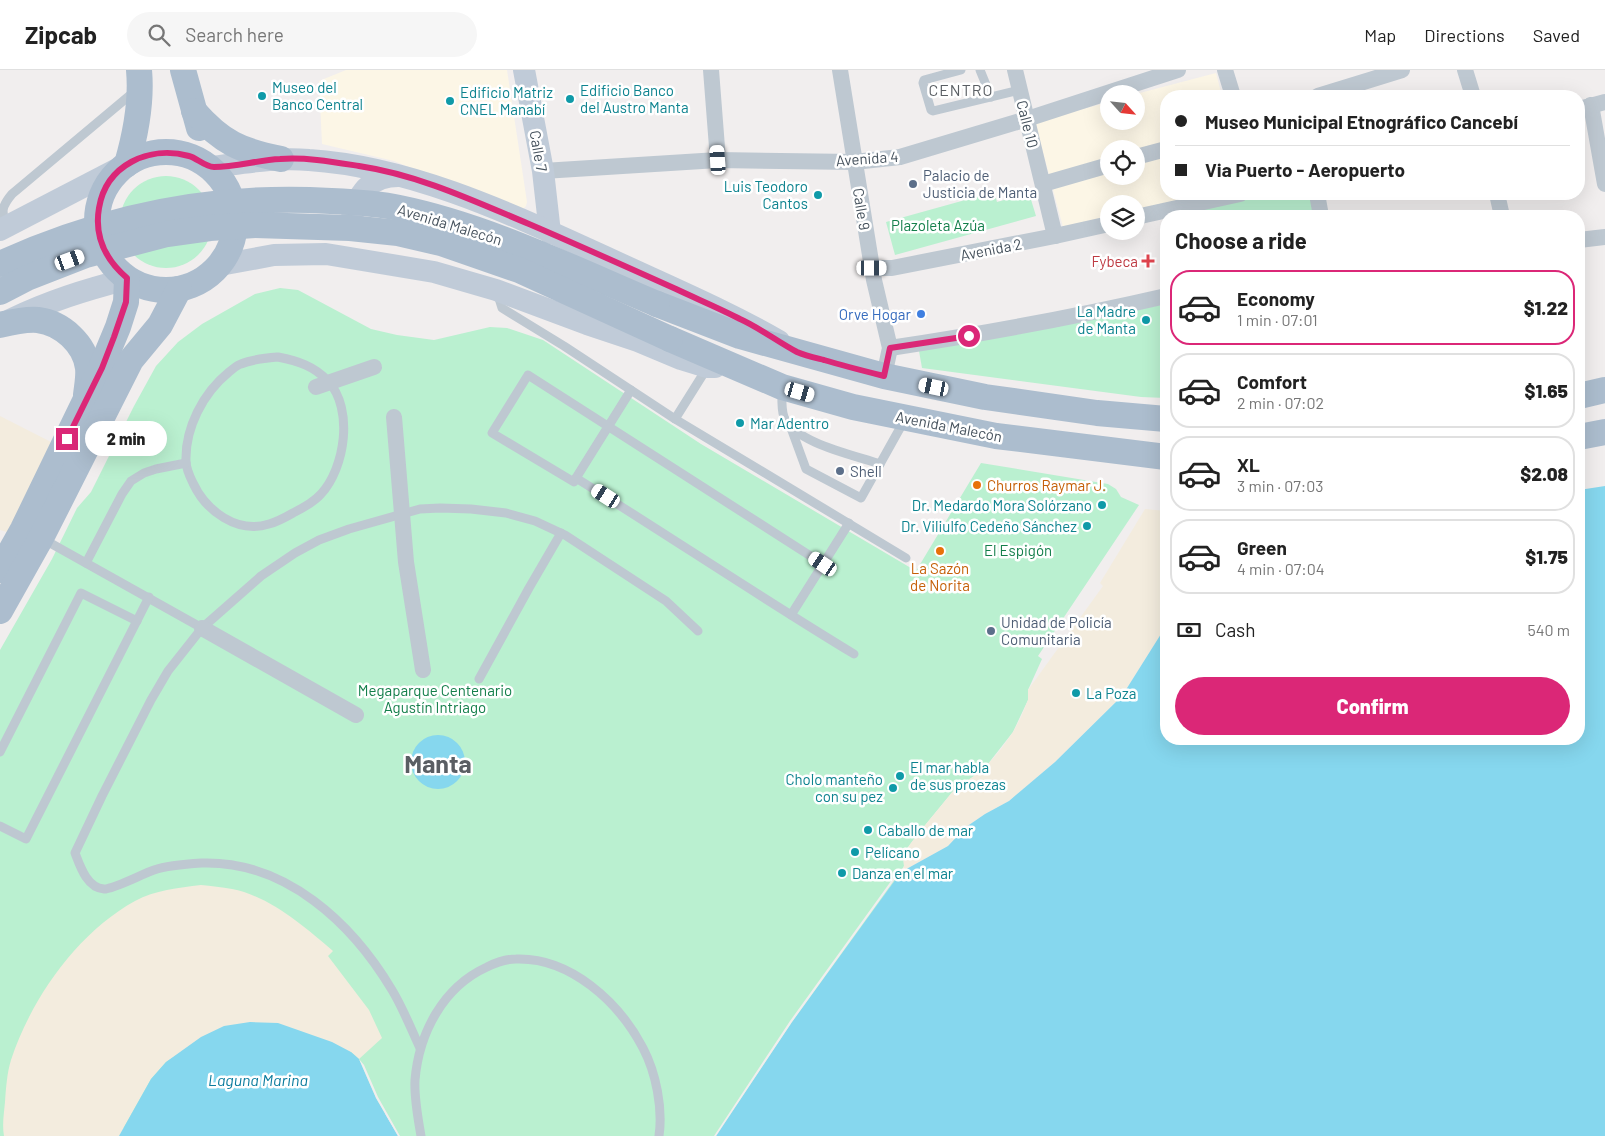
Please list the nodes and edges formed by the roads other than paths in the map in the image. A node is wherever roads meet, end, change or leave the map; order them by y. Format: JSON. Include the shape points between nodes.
{"nodes":[{"id":1,"x":183,"y":70,"type":"edge"},
{"id":2,"x":524,"y":70,"type":"edge"},
{"id":3,"x":711,"y":70,"type":"edge"},
{"id":4,"x":961,"y":70,"type":"edge"},
{"id":5,"x":980,"y":70,"type":"edge"},
{"id":6,"x":1015,"y":70,"type":"edge"},
{"id":7,"x":1178,"y":70,"type":"edge"},
{"id":8,"x":1225,"y":70,"type":"edge"},
{"id":9,"x":1465,"y":70,"type":"edge"},
{"id":10,"x":845,"y":71,"type":"edge"},
{"id":11,"x":1392,"y":71,"type":"edge"},
{"id":12,"x":139,"y":79,"type":"edge"},
{"id":13,"x":1020,"y":90,"type":"junction"},
{"id":14,"x":1231,"y":90,"type":"edge"},
{"id":15,"x":1336,"y":90,"type":"edge"},
{"id":16,"x":1471,"y":90,"type":"edge"},
{"id":17,"x":991,"y":97,"type":"junction"},
{"id":18,"x":1592,"y":105,"type":"edge"},
{"id":19,"x":194,"y":111,"type":"junction"},
{"id":20,"x":1028,"y":119,"type":"junction"},
{"id":21,"x":1160,"y":151,"type":"edge"},
{"id":22,"x":1145,"y":155,"type":"edge"},
{"id":23,"x":281,"y":159,"type":"junction"},
{"id":24,"x":718,"y":160,"type":"junction"},
{"id":25,"x":854,"y":162,"type":"junction"},
{"id":26,"x":128,"y":164,"type":"junction"},
{"id":27,"x":211,"y":168,"type":"junction"},
{"id":28,"x":1100,"y":168,"type":"edge"},
{"id":29,"x":543,"y":171,"type":"junction"},
{"id":30,"x":404,"y":176,"type":"junction"},
{"id":31,"x":1043,"y":184,"type":"junction"},
{"id":32,"x":1605,"y":184,"type":"edge"},
{"id":33,"x":1221,"y":200,"type":"edge"},
{"id":34,"x":1188,"y":210,"type":"edge"},
{"id":35,"x":1160,"y":214,"type":"edge"},
{"id":36,"x":1145,"y":216,"type":"edge"},
{"id":37,"x":1100,"y":226,"type":"edge"},
{"id":38,"x":4,"y":228,"type":"edge"},
{"id":39,"x":550,"y":232,"type":"junction"},
{"id":40,"x":1055,"y":236,"type":"junction"},
{"id":41,"x":1605,"y":237,"type":"edge"},
{"id":42,"x":1585,"y":239,"type":"edge"},
{"id":43,"x":0,"y":257,"type":"edge"},
{"id":44,"x":384,"y":262,"type":"junction"},
{"id":45,"x":0,"y":264,"type":"edge"},
{"id":46,"x":220,"y":265,"type":"junction"},
{"id":47,"x":872,"y":268,"type":"junction"},
{"id":48,"x":127,"y":278,"type":"junction"},
{"id":49,"x":179,"y":289,"type":"junction"},
{"id":50,"x":496,"y":290,"type":"junction"},
{"id":51,"x":0,"y":292,"type":"edge"},
{"id":52,"x":1160,"y":297,"type":"edge"},
{"id":53,"x":0,"y":324,"type":"edge"},
{"id":54,"x":890,"y":348,"type":"junction"},
{"id":55,"x":799,"y":353,"type":"junction"},
{"id":56,"x":374,"y":367,"type":"dead end"},
{"id":57,"x":707,"y":367,"type":"junction"},
{"id":58,"x":738,"y":369,"type":"junction"},
{"id":59,"x":884,"y":376,"type":"junction"},
{"id":60,"x":323,"y":385,"type":"junction"},
{"id":61,"x":782,"y":387,"type":"junction"},
{"id":62,"x":631,"y":390,"type":"junction"},
{"id":63,"x":1605,"y":390,"type":"edge"},
{"id":64,"x":1585,"y":395,"type":"edge"},
{"id":65,"x":84,"y":404,"type":"junction"},
{"id":66,"x":394,"y":417,"type":"dead end"},
{"id":67,"x":1160,"y":418,"type":"edge"},
{"id":68,"x":675,"y":419,"type":"junction"},
{"id":69,"x":906,"y":419,"type":"junction"},
{"id":70,"x":608,"y":426,"type":"junction"},
{"id":71,"x":791,"y":428,"type":"junction"},
{"id":72,"x":1605,"y":432,"type":"edge"},
{"id":73,"x":1585,"y":436,"type":"edge"},
{"id":74,"x":1160,"y":456,"type":"edge"},
{"id":75,"x":186,"y":463,"type":"junction"},
{"id":76,"x":880,"y":464,"type":"junction"},
{"id":77,"x":576,"y":478,"type":"junction"},
{"id":78,"x":402,"y":514,"type":"junction"},
{"id":79,"x":849,"y":523,"type":"junction"},
{"id":80,"x":561,"y":533,"type":"junction"},
{"id":81,"x":32,"y":534,"type":"junction"},
{"id":82,"x":906,"y":558,"type":"dead end"},
{"id":83,"x":86,"y":563,"type":"junction"},
{"id":84,"x":823,"y":564,"type":"junction"},
{"id":85,"x":0,"y":570,"type":"edge"},
{"id":86,"x":149,"y":598,"type":"junction"},
{"id":87,"x":0,"y":612,"type":"edge"},
{"id":88,"x":791,"y":615,"type":"junction"},
{"id":89,"x":137,"y":621,"type":"junction"},
{"id":90,"x":202,"y":628,"type":"junction"},
{"id":91,"x":698,"y":631,"type":"dead end"},
{"id":92,"x":854,"y":654,"type":"dead end"},
{"id":93,"x":423,"y":670,"type":"dead end"},
{"id":94,"x":479,"y":679,"type":"dead end"},
{"id":95,"x":356,"y":716,"type":"dead end"},
{"id":96,"x":0,"y":752,"type":"edge"},
{"id":97,"x":0,"y":826,"type":"edge"},
{"id":98,"x":420,"y":1048,"type":"junction"},
{"id":99,"x":421,"y":1136,"type":"edge"},
{"id":100,"x":659,"y":1136,"type":"edge"}],
"edges":[{"from":1,"to":19,"type":"main road"},
{"from":2,"to":29,"type":"main road","name":"Calle 7"},
{"from":3,"to":24,"type":"street"},
{"from":4,"to":17,"type":"lane","via":[[924,80],[931,110]]},
{"from":5,"to":17,"type":"lane"},
{"from":6,"to":13,"type":"street","name":"Calle 10"},
{"from":7,"to":20,"type":"street","name":"Avenida 4"},
{"from":8,"to":14,"type":"street"},
{"from":9,"to":16,"type":"street"},
{"from":10,"to":25,"type":"street","name":"Calle 9"},
{"from":11,"to":15,"type":"street"},
{"from":12,"to":26,"type":"main road","via":[[140,106]]},
{"from":12,"to":38,"type":"lane","via":[[12,194],[2,210]]},
{"from":13,"to":17,"type":"lane"},
{"from":13,"to":20,"type":"street","name":"Calle 10"},
{"from":18,"to":32,"type":"street"},
{"from":19,"to":23,"type":"main road","via":[[216,134],[234,145]]},
{"from":19,"to":27,"type":"main road"},
{"from":20,"to":25,"type":"street","name":"Avenida 4","via":[[900,157]]},
{"from":20,"to":31,"type":"street","name":"Calle 10"},
{"from":21,"to":22,"type":"street"},
{"from":23,"to":27,"type":"main road","name":"Avenida Malecón"},
{"from":23,"to":30,"type":"main road","name":"Avenida Malecón","via":[[361,166]]},
{"from":24,"to":25,"type":"street","name":"Avenida 4"},
{"from":24,"to":29,"type":"street","name":"Avenida 4"},
{"from":25,"to":47,"type":"street","name":"Calle 9"},
{"from":26,"to":27,"type":"main road","via":[[148,154],[170,152],[192,156]]},
{"from":26,"to":38,"type":"main road"},
{"from":26,"to":48,"type":"main road","via":[[105,189],[97,216],[101,244],[107,257]]},
{"from":27,"to":46,"type":"main road","via":[[223,181],[235,214],[235,232]]},
{"from":28,"to":31,"type":"street"},
{"from":29,"to":39,"type":"main road","name":"Calle 7"},
{"from":30,"to":39,"type":"main road","name":"Avenida Malecón"},
{"from":30,"to":44,"type":"main road","via":[[389,176],[375,181],[360,196],[352,217],[360,245],[371,256]]},
{"from":31,"to":40,"type":"street","name":"Calle 10"},
{"from":33,"to":34,"type":"street"},
{"from":35,"to":36,"type":"street"},
{"from":37,"to":40,"type":"street","name":"Avenida 2"},
{"from":39,"to":55,"type":"main road","name":"Avenida Malecón","via":[[742,319]]},
{"from":40,"to":47,"type":"street","name":"Avenida 2","via":[[892,268]]},
{"from":41,"to":42,"type":"street"},
{"from":43,"to":53,"type":"main road","via":[[12,272],[16,300]]},
{"from":44,"to":46,"type":"main road","name":"Avenida Malecón","via":[[317,254],[274,255]]},
{"from":44,"to":50,"type":"main road","name":"Avenida Malecón"},
{"from":45,"to":55,"type":"main road","name":"Avenida Malecón","bridge":true,"via":[[72,235],[164,211],[207,204],[290,198],[398,208],[444,220],[525,249],[740,336]]},
{"from":46,"to":49,"type":"main road","via":[[195,284]]},
{"from":47,"to":54,"type":"street","name":"Calle 9"},
{"from":48,"to":49,"type":"main road","via":[[143,287]]},
{"from":48,"to":53,"type":"main road","via":[[42,304]]},
{"from":48,"to":65,"type":"main road","via":[[126,302],[118,327]]},
{"from":49,"to":81,"type":"main road","via":[[160,324],[131,360]]},
{"from":50,"to":57,"type":"main road","name":"Avenida Malecón"},
{"from":50,"to":62,"type":"lane","via":[[502,308]]},
{"from":51,"to":58,"type":"main road","name":"Avenida Malecón","bridge":true,"via":[[86,254],[167,234],[256,225],[398,233],[441,243],[519,270]]},
{"from":52,"to":54,"type":"street","via":[[1034,324]]},
{"from":53,"to":65,"type":"main road","via":[[39,320],[71,336],[80,347],[88,367]]},
{"from":54,"to":59,"type":"street","name":"Calle 9"},
{"from":55,"to":59,"type":"main road","name":"Avenida Malecón"},
{"from":56,"to":60,"type":"street"},
{"from":57,"to":58,"type":"main road","name":"Avenida Malecón"},
{"from":57,"to":68,"type":"lane"},
{"from":58,"to":61,"type":"main road","name":"Avenida Malecón"},
{"from":59,"to":67,"type":"main road","name":"Avenida Malecón","via":[[985,397]]},
{"from":60,"to":75,"type":"lane","via":[[317,371],[302,362],[278,357],[240,364],[205,397],[193,423]]},
{"from":60,"to":75,"type":"lane","via":[[339,398],[343,413],[342,451],[321,494],[304,508],[268,524],[233,523],[215,513],[201,498]]},
{"from":61,"to":69,"type":"main road","name":"Avenida Malecón"},
{"from":61,"to":71,"type":"lane","via":[[783,415]]},
{"from":62,"to":68,"type":"lane"},
{"from":62,"to":70,"type":"lane"},
{"from":63,"to":64,"type":"main road"},
{"from":65,"to":81,"type":"main road"},
{"from":66,"to":78,"type":"street"},
{"from":68,"to":79,"type":"lane"},
{"from":69,"to":74,"type":"main road","name":"Avenida Malecón","via":[[996,436]]},
{"from":69,"to":76,"type":"lane"},
{"from":70,"to":77,"type":"lane"},
{"from":70,"to":77,"type":"lane","via":[[528,375],[492,433],[574,482]]},
{"from":70,"to":84,"type":"lane"},
{"from":71,"to":76,"type":"lane","via":[[819,444]]},
{"from":71,"to":76,"type":"lane","via":[[806,469],[861,498]]},
{"from":72,"to":73,"type":"main road"},
{"from":75,"to":83,"type":"lane","via":[[150,471],[131,482]]},
{"from":77,"to":88,"type":"lane"},
{"from":78,"to":80,"type":"lane","via":[[440,508],[506,513]]},
{"from":78,"to":90,"type":"lane","via":[[319,540],[295,553],[261,576]]},
{"from":78,"to":93,"type":"street"},
{"from":79,"to":82,"type":"lane"},
{"from":79,"to":84,"type":"lane"},
{"from":80,"to":91,"type":"lane","via":[[666,601]]},
{"from":80,"to":94,"type":"lane"},
{"from":81,"to":83,"type":"lane"},
{"from":81,"to":85,"type":"main road"},
{"from":81,"to":87,"type":"main road"},
{"from":83,"to":86,"type":"lane"},
{"from":84,"to":88,"type":"lane"},
{"from":86,"to":89,"type":"lane"},
{"from":86,"to":90,"type":"lane"},
{"from":88,"to":92,"type":"lane"},
{"from":89,"to":96,"type":"lane","via":[[81,593]]},
{"from":89,"to":97,"type":"lane","via":[[26,839]]},
{"from":90,"to":95,"type":"street"},
{"from":90,"to":98,"type":"lane","via":[[168,671],[102,796],[75,853],[83,872],[95,886],[103,889],[156,870],[203,863],[260,874],[296,889],[322,906],[373,960],[394,992]]},
{"from":98,"to":99,"type":"lane","via":[[415,1093]]},
{"from":98,"to":100,"type":"lane","via":[[434,1015],[463,980],[495,963],[515,959],[544,962],[573,974],[595,989],[630,1027],[643,1048],[660,1102]]}]}
